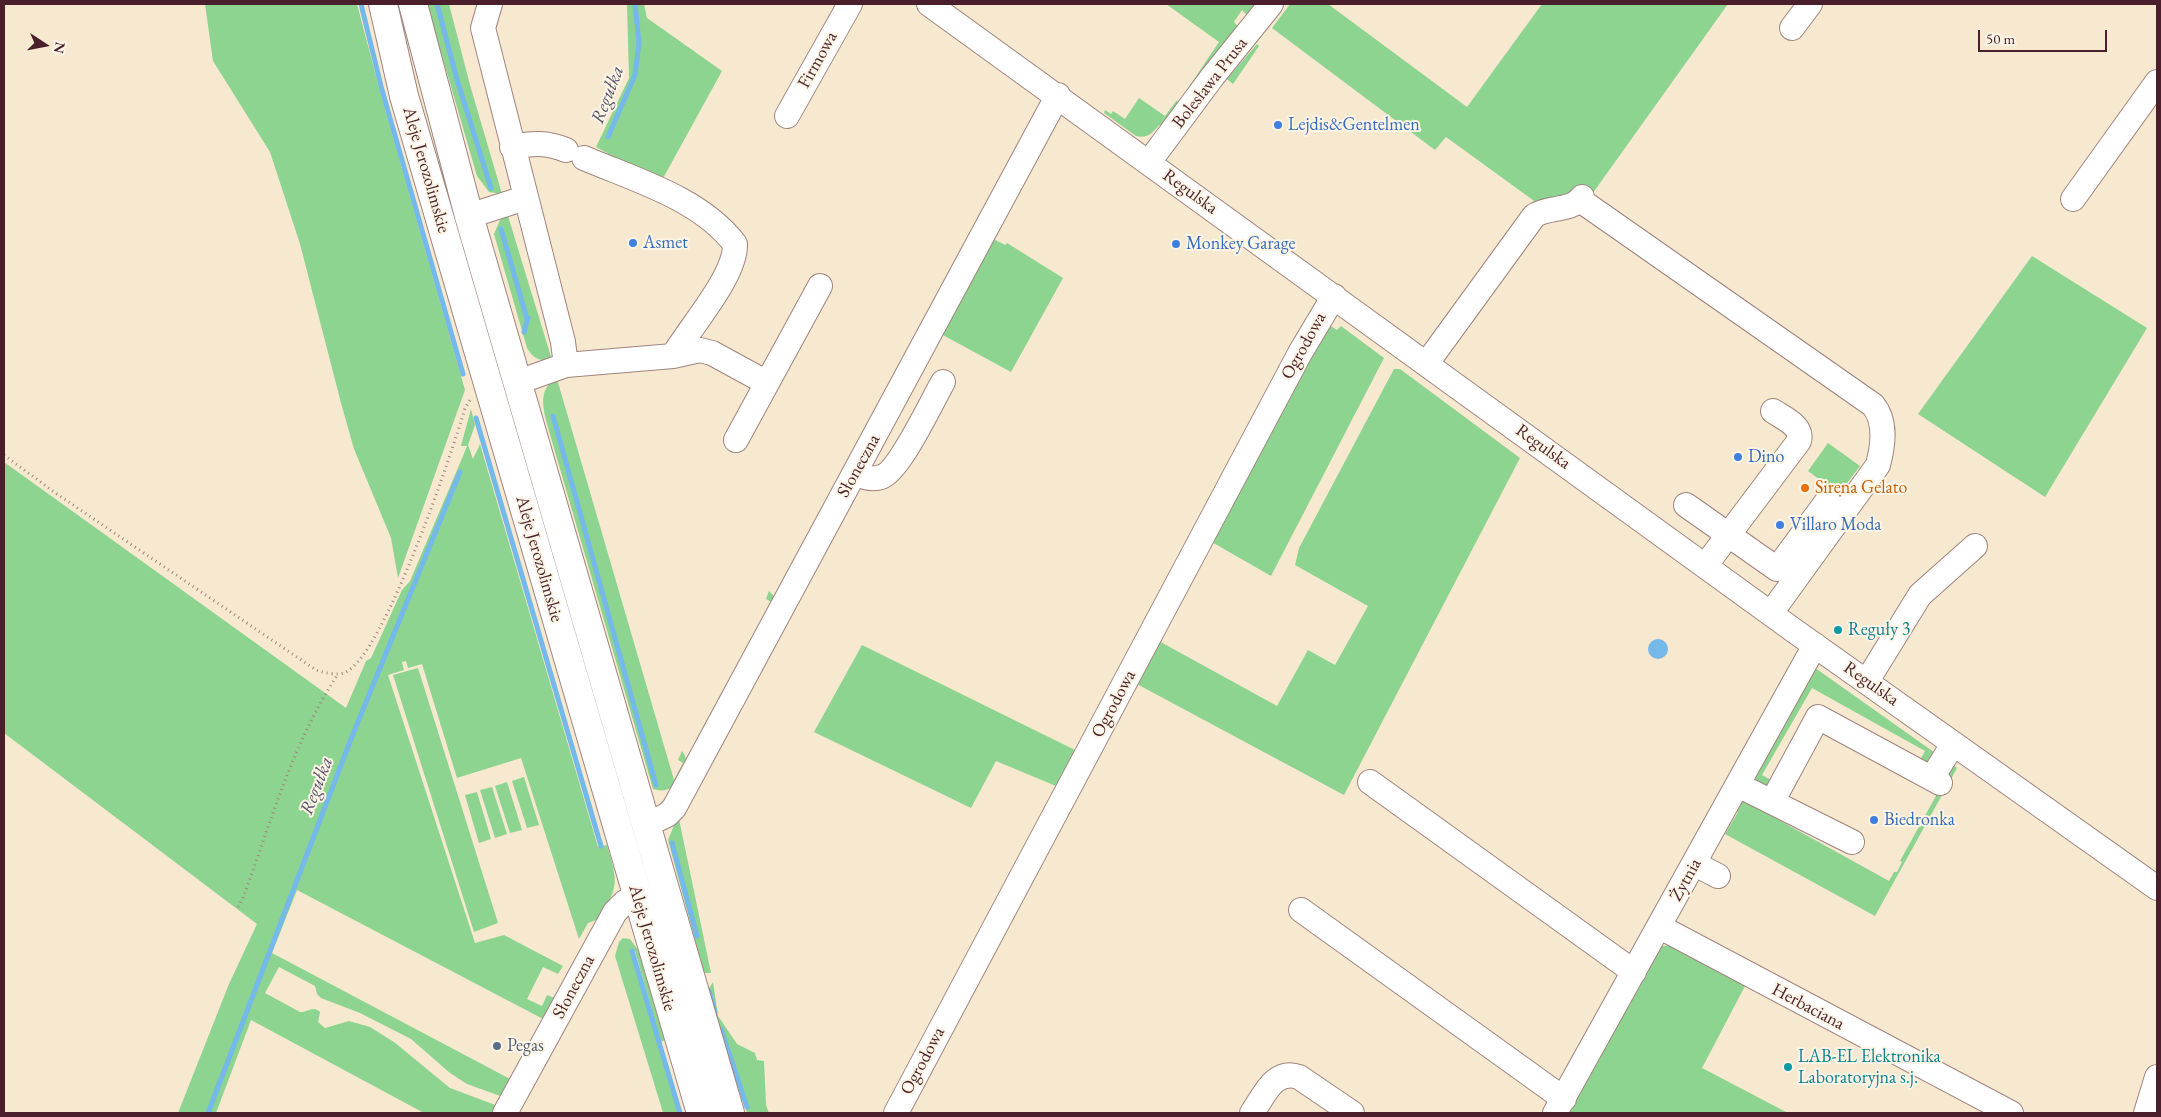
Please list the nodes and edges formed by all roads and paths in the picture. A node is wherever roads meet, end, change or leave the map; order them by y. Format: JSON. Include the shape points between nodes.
{"nodes":[{"id":1,"x":383,"y":4,"type":"edge"},
{"id":2,"x":413,"y":4,"type":"edge"},
{"id":3,"x":490,"y":4,"type":"edge"},
{"id":4,"x":850,"y":4,"type":"edge"},
{"id":5,"x":929,"y":4,"type":"edge"},
{"id":6,"x":1271,"y":4,"type":"edge"},
{"id":7,"x":1810,"y":4,"type":"edge"},
{"id":8,"x":1792,"y":28,"type":"dead end"},
{"id":9,"x":2157,"y":82,"type":"edge"},
{"id":10,"x":1058,"y":95,"type":"junction"},
{"id":11,"x":787,"y":116,"type":"dead end"},
{"id":12,"x":512,"y":147,"type":"junction"},
{"id":13,"x":1149,"y":162,"type":"junction"},
{"id":14,"x":525,"y":198,"type":"junction"},
{"id":15,"x":2073,"y":199,"type":"dead end"},
{"id":16,"x":469,"y":216,"type":"junction"},
{"id":17,"x":820,"y":286,"type":"dead end"},
{"id":18,"x":1334,"y":296,"type":"junction"},
{"id":19,"x":673,"y":356,"type":"junction"},
{"id":20,"x":1427,"y":363,"type":"junction"},
{"id":21,"x":566,"y":365,"type":"junction"},
{"id":22,"x":518,"y":382,"type":"junction"},
{"id":23,"x":943,"y":382,"type":"dead end"},
{"id":24,"x":767,"y":383,"type":"junction"},
{"id":25,"x":490,"y":389,"type":"junction"},
{"id":26,"x":1773,"y":411,"type":"dead end"},
{"id":27,"x":736,"y":440,"type":"dead end"},
{"id":28,"x":4,"y":455,"type":"edge"},
{"id":29,"x":855,"y":473,"type":"junction"},
{"id":30,"x":1828,"y":500,"type":"dead end"},
{"id":31,"x":1686,"y":504,"type":"dead end"},
{"id":32,"x":1729,"y":535,"type":"junction"},
{"id":33,"x":1975,"y":546,"type":"dead end"},
{"id":34,"x":1705,"y":566,"type":"junction"},
{"id":35,"x":1770,"y":613,"type":"junction"},
{"id":36,"x":1815,"y":645,"type":"junction"},
{"id":37,"x":338,"y":673,"type":"junction"},
{"id":38,"x":1867,"y":681,"type":"junction"},
{"id":39,"x":1953,"y":744,"type":"junction"},
{"id":40,"x":1370,"y":782,"type":"dead end"},
{"id":41,"x":1738,"y":785,"type":"junction"},
{"id":42,"x":1772,"y":802,"type":"junction"},
{"id":43,"x":646,"y":825,"type":"junction"},
{"id":44,"x":1852,"y":842,"type":"dead end"},
{"id":45,"x":1695,"y":864,"type":"junction"},
{"id":46,"x":1718,"y":876,"type":"dead end"},
{"id":47,"x":2157,"y":888,"type":"edge"},
{"id":48,"x":637,"y":897,"type":"junction"},
{"id":49,"x":238,"y":907,"type":"dead end"},
{"id":50,"x":1301,"y":910,"type":"dead end"},
{"id":51,"x":1660,"y":927,"type":"junction"},
{"id":52,"x":1308,"y":934,"type":"dead end"},
{"id":53,"x":1634,"y":972,"type":"junction"},
{"id":54,"x":2157,"y":1076,"type":"edge"},
{"id":55,"x":1559,"y":1108,"type":"edge"},
{"id":56,"x":505,"y":1113,"type":"edge"},
{"id":57,"x":700,"y":1113,"type":"edge"},
{"id":58,"x":730,"y":1113,"type":"edge"},
{"id":59,"x":896,"y":1113,"type":"edge"},
{"id":60,"x":1252,"y":1113,"type":"edge"},
{"id":61,"x":1352,"y":1113,"type":"edge"},
{"id":62,"x":2010,"y":1113,"type":"edge"},
{"id":63,"x":2146,"y":1113,"type":"edge"}],
"edges":[{"from":1,"to":25,"type":"main road","name":"Aleje Jerozolimskie","via":[[404,96]]},
{"from":2,"to":16,"type":"main road","name":"Aleje Jerozolimskie"},
{"from":3,"to":12,"type":"street","via":[[483,28]]},
{"from":4,"to":11,"type":"street","name":"Firmowa"},
{"from":5,"to":10,"type":"street","name":"Regulska"},
{"from":6,"to":13,"type":"street","name":"Bolesława Prusa"},
{"from":7,"to":8,"type":"street"},
{"from":9,"to":15,"type":"street"},
{"from":10,"to":13,"type":"street","name":"Regulska"},
{"from":10,"to":29,"type":"street","name":"Słoneczna"},
{"from":12,"to":14,"type":"street"},
{"from":12,"to":19,"type":"street","via":[[537,143],[553,145],[575,154],[676,198],[710,218],[735,244],[736,253],[717,290]]},
{"from":13,"to":18,"type":"street","name":"Regulska"},
{"from":14,"to":16,"type":"street"},
{"from":14,"to":21,"type":"street","via":[[564,342]]},
{"from":16,"to":22,"type":"main road","name":"Aleje Jerozolimskie"},
{"from":17,"to":24,"type":"street"},
{"from":18,"to":20,"type":"street","name":"Regulska"},
{"from":18,"to":59,"type":"street","name":"Ogrodowa"},
{"from":19,"to":21,"type":"street"},
{"from":19,"to":24,"type":"street","via":[[700,350],[712,353]]},
{"from":20,"to":34,"type":"street","name":"Regulska"},
{"from":20,"to":35,"type":"street","via":[[1534,216],[1575,204],[1581,198],[1873,405],[1879,413],[1883,439],[1878,465]]},
{"from":21,"to":22,"type":"street"},
{"from":22,"to":43,"type":"main road","name":"Aleje Jerozolimskie"},
{"from":23,"to":29,"type":"street","via":[[896,466],[882,477],[871,478]]},
{"from":24,"to":27,"type":"street"},
{"from":25,"to":37,"type":"path","via":[[470,401],[466,408],[415,550],[371,645],[361,660],[345,673]]},
{"from":25,"to":48,"type":"main road","name":"Aleje Jerozolimskie"},
{"from":26,"to":32,"type":"street","via":[[1798,428],[1799,442]]},
{"from":28,"to":37,"type":"path","via":[[316,670],[326,674]]},
{"from":29,"to":43,"type":"street","name":"Słoneczna","via":[[674,808]]},
{"from":30,"to":32,"type":"street","via":[[1777,569]]},
{"from":31,"to":32,"type":"street"},
{"from":32,"to":34,"type":"street"},
{"from":33,"to":38,"type":"street","via":[[1920,595]]},
{"from":34,"to":35,"type":"street","name":"Regulska"},
{"from":35,"to":36,"type":"street","name":"Regulska"},
{"from":36,"to":38,"type":"street","name":"Regulska"},
{"from":36,"to":41,"type":"street","name":"Żytnia"},
{"from":37,"to":49,"type":"path","via":[[313,713]]},
{"from":38,"to":39,"type":"street","name":"Regulska"},
{"from":39,"to":42,"type":"street","via":[[1936,780],[1818,717]]},
{"from":39,"to":47,"type":"street","name":"Regulska"},
{"from":40,"to":53,"type":"street"},
{"from":41,"to":42,"type":"street"},
{"from":41,"to":45,"type":"street","name":"Żytnia"},
{"from":42,"to":44,"type":"street"},
{"from":43,"to":58,"type":"main road","name":"Aleje Jerozolimskie"},
{"from":45,"to":46,"type":"street"},
{"from":45,"to":51,"type":"street","name":"Żytnia"},
{"from":48,"to":56,"type":"street","name":"Słoneczna","via":[[625,902],[615,912]]},
{"from":48,"to":57,"type":"main road","name":"Aleje Jerozolimskie"},
{"from":50,"to":55,"type":"street"},
{"from":51,"to":53,"type":"street","name":"Żytnia"},
{"from":51,"to":62,"type":"street","name":"Herbaciana"},
{"from":52,"to":55,"type":"street"},
{"from":53,"to":55,"type":"street","name":"Żytnia"},
{"from":54,"to":63,"type":"street"},
{"from":60,"to":61,"type":"street","via":[[1276,1079],[1292,1074]]}]}
